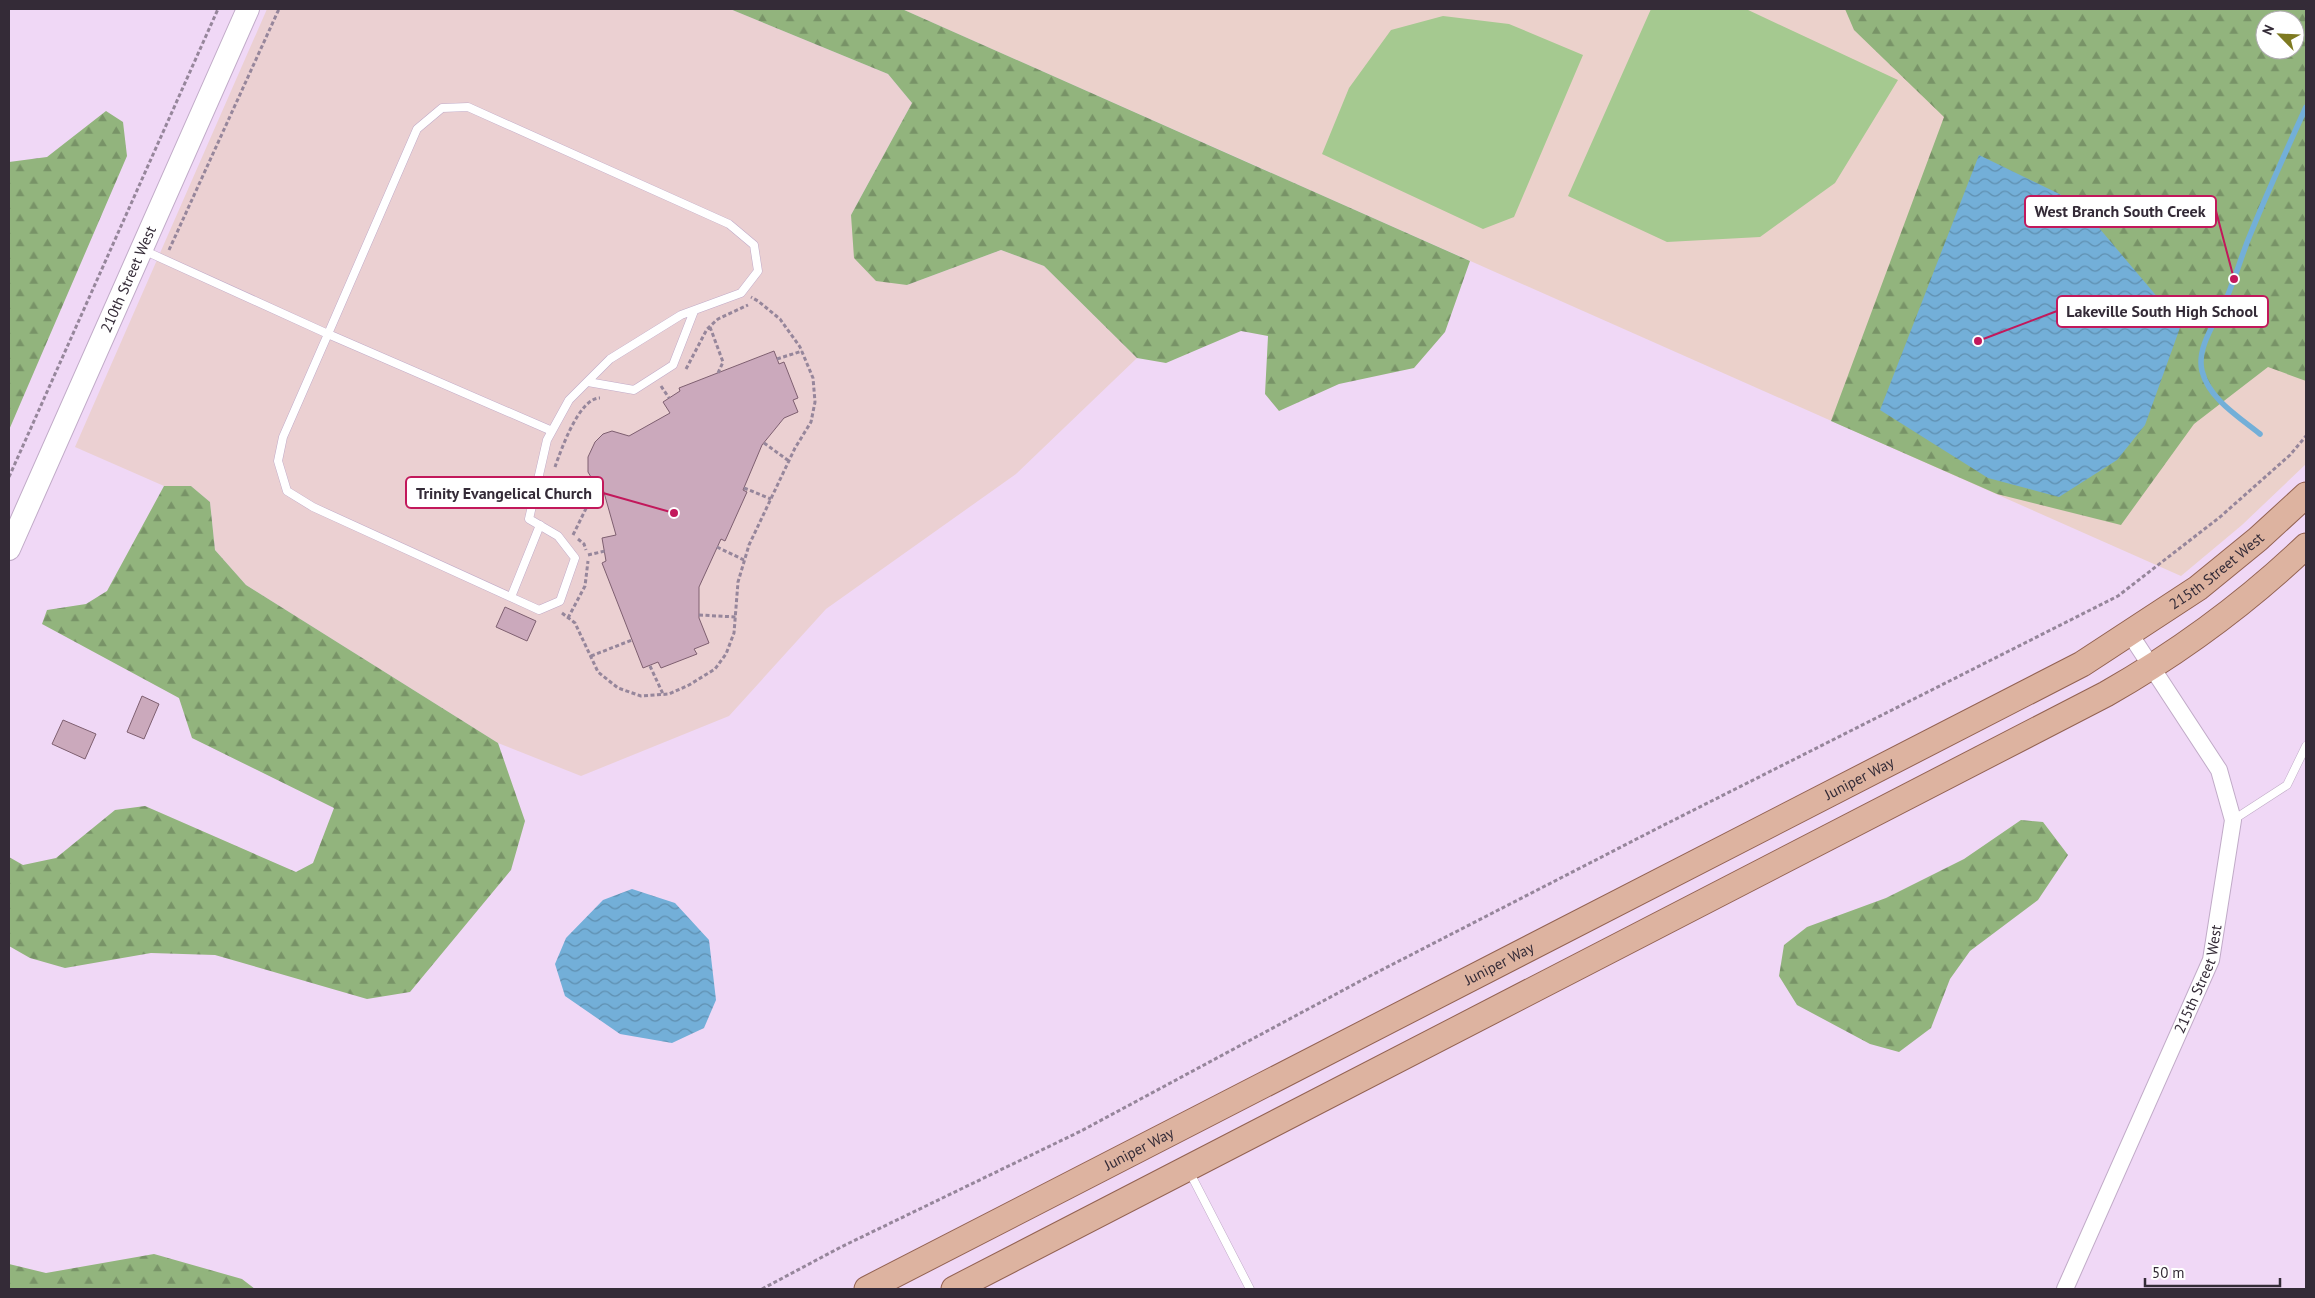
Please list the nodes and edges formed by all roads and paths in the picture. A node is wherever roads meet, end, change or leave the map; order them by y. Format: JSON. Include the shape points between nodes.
{"nodes":[{"id":1,"x":218,"y":9,"type":"edge"},
{"id":2,"x":248,"y":9,"type":"edge"},
{"id":3,"x":279,"y":9,"type":"edge"},
{"id":4,"x":141,"y":249,"type":"junction"},
{"id":5,"x":165,"y":260,"type":"junction"},
{"id":6,"x":741,"y":293,"type":"junction"},
{"id":7,"x":755,"y":299,"type":"junction"},
{"id":8,"x":694,"y":311,"type":"junction"},
{"id":9,"x":710,"y":326,"type":"junction"},
{"id":10,"x":328,"y":334,"type":"junction"},
{"id":11,"x":802,"y":351,"type":"junction"},
{"id":12,"x":777,"y":359,"type":"dead end"},
{"id":13,"x":685,"y":371,"type":"dead end"},
{"id":14,"x":718,"y":373,"type":"dead end"},
{"id":15,"x":588,"y":382,"type":"junction"},
{"id":16,"x":668,"y":384,"type":"dead end"},
{"id":17,"x":654,"y":392,"type":"dead end"},
{"id":18,"x":602,"y":398,"type":"dead end"},
{"id":19,"x":552,"y":431,"type":"junction"},
{"id":20,"x":2306,"y":436,"type":"edge"},
{"id":21,"x":764,"y":443,"type":"dead end"},
{"id":22,"x":789,"y":461,"type":"junction"},
{"id":23,"x":553,"y":474,"type":"dead end"},
{"id":24,"x":9,"y":477,"type":"edge"},
{"id":25,"x":597,"y":486,"type":"dead end"},
{"id":26,"x":744,"y":488,"type":"dead end"},
{"id":27,"x":2306,"y":495,"type":"edge"},
{"id":28,"x":771,"y":499,"type":"junction"},
{"id":29,"x":540,"y":525,"type":"junction"},
{"id":30,"x":569,"y":532,"type":"dead end"},
{"id":31,"x":573,"y":535,"type":"junction"},
{"id":32,"x":2306,"y":546,"type":"edge"},
{"id":33,"x":718,"y":547,"type":"dead end"},
{"id":34,"x":9,"y":548,"type":"edge"},
{"id":35,"x":604,"y":551,"type":"dead end"},
{"id":36,"x":588,"y":555,"type":"junction"},
{"id":37,"x":744,"y":560,"type":"junction"},
{"id":38,"x":511,"y":597,"type":"junction"},
{"id":39,"x":552,"y":605,"type":"junction"},
{"id":40,"x":699,"y":616,"type":"dead end"},
{"id":41,"x":736,"y":617,"type":"junction"},
{"id":42,"x":568,"y":618,"type":"junction"},
{"id":43,"x":2130,"y":634,"type":"junction"},
{"id":44,"x":632,"y":640,"type":"dead end"},
{"id":45,"x":591,"y":656,"type":"junction"},
{"id":46,"x":650,"y":666,"type":"dead end"},
{"id":47,"x":2151,"y":668,"type":"junction"},
{"id":48,"x":662,"y":694,"type":"junction"},
{"id":49,"x":2306,"y":746,"type":"edge"},
{"id":50,"x":2233,"y":820,"type":"junction"},
{"id":51,"x":1188,"y":1168,"type":"junction"},
{"id":52,"x":762,"y":1289,"type":"edge"},
{"id":53,"x":867,"y":1289,"type":"edge"},
{"id":54,"x":954,"y":1289,"type":"edge"},
{"id":55,"x":1250,"y":1289,"type":"edge"},
{"id":56,"x":2065,"y":1289,"type":"edge"}],
"edges":[{"from":1,"to":24,"type":"path"},
{"from":2,"to":4,"type":"street","name":"210th Street West"},
{"from":3,"to":5,"type":"path"},
{"from":4,"to":5,"type":"lane"},
{"from":4,"to":34,"type":"street","name":"210th Street West"},
{"from":5,"to":10,"type":"lane"},
{"from":6,"to":7,"type":"path"},
{"from":6,"to":8,"type":"lane"},
{"from":6,"to":10,"type":"lane","via":[[758,272],[754,245],[729,224],[468,107],[442,108],[417,129]]},
{"from":7,"to":9,"type":"path"},
{"from":7,"to":11,"type":"path","via":[[780,319]]},
{"from":8,"to":15,"type":"lane","via":[[681,315],[610,359]]},
{"from":8,"to":15,"type":"lane","via":[[673,366],[634,390]]},
{"from":9,"to":13,"type":"path"},
{"from":9,"to":14,"type":"path","via":[[723,362]]},
{"from":10,"to":19,"type":"lane"},
{"from":10,"to":38,"type":"lane","via":[[283,437],[278,461],[287,491],[313,507]]},
{"from":11,"to":12,"type":"path"},
{"from":11,"to":22,"type":"path","via":[[813,378],[815,402],[811,422]]},
{"from":15,"to":19,"type":"lane","via":[[569,400]]},
{"from":16,"to":17,"type":"path"},
{"from":18,"to":23,"type":"path","via":[[594,398],[586,404],[562,448]]},
{"from":19,"to":29,"type":"lane","via":[[547,440],[529,519]]},
{"from":20,"to":52,"type":"path","via":[[2290,455],[2220,517],[2118,596],[1364,979],[1081,1131],[841,1247]]},
{"from":21,"to":22,"type":"path"},
{"from":22,"to":28,"type":"path"},
{"from":25,"to":31,"type":"path"},
{"from":26,"to":28,"type":"path"},
{"from":27,"to":43,"type":"main road","name":"215th Street West","via":[[2198,588]]},
{"from":28,"to":37,"type":"path"},
{"from":29,"to":38,"type":"lane"},
{"from":29,"to":39,"type":"lane","via":[[558,536],[575,558],[560,601]]},
{"from":30,"to":31,"type":"path"},
{"from":31,"to":36,"type":"path","via":[[584,544]]},
{"from":32,"to":47,"type":"main road","via":[[2221,618]]},
{"from":33,"to":37,"type":"path"},
{"from":35,"to":36,"type":"path"},
{"from":36,"to":42,"type":"path","via":[[585,586]]},
{"from":37,"to":41,"type":"path","via":[[738,582]]},
{"from":38,"to":39,"type":"lane","via":[[539,610]]},
{"from":39,"to":42,"type":"path"},
{"from":40,"to":41,"type":"path"},
{"from":41,"to":48,"type":"path","via":[[726,654],[715,670],[689,685]]},
{"from":42,"to":45,"type":"path"},
{"from":43,"to":47,"type":"street","name":"215th Street West"},
{"from":43,"to":53,"type":"main road","name":"Juniper Way","via":[[2082,664]]},
{"from":44,"to":45,"type":"path"},
{"from":45,"to":48,"type":"path","via":[[598,672],[618,688],[642,696]]},
{"from":46,"to":48,"type":"path"},
{"from":47,"to":50,"type":"street","name":"215th Street West","via":[[2219,770]]},
{"from":47,"to":51,"type":"main road"},
{"from":49,"to":50,"type":"lane","via":[[2287,785]]},
{"from":50,"to":56,"type":"street","name":"215th Street West","via":[[2211,960]]},
{"from":51,"to":54,"type":"main road"},
{"from":51,"to":55,"type":"lane"}]}
